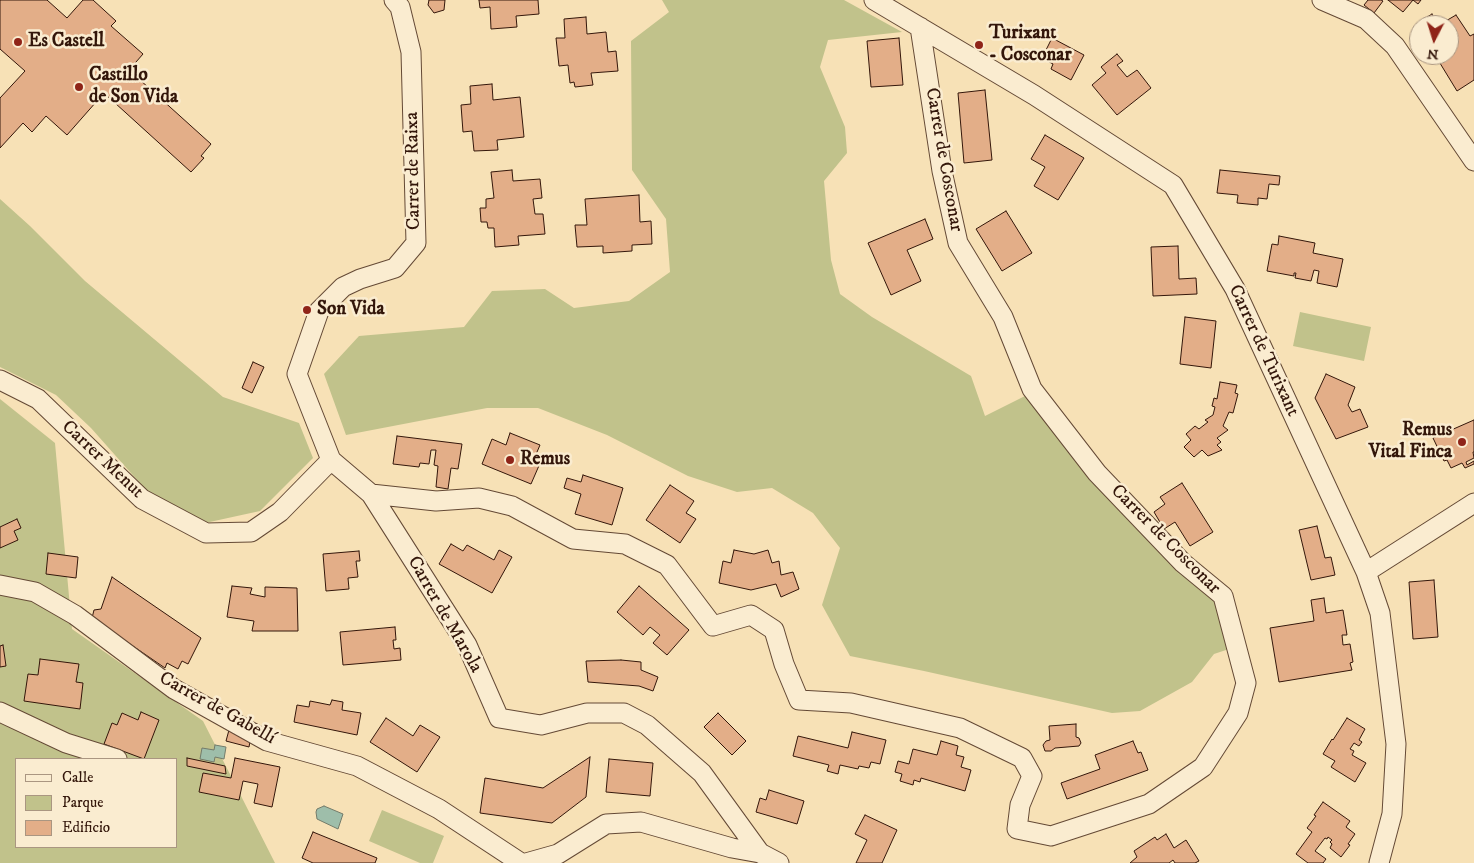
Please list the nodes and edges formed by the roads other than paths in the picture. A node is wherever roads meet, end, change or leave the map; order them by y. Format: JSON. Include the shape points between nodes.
{"nodes":[{"id":1,"x":394,"y":0,"type":"edge"},
{"id":2,"x":874,"y":0,"type":"edge"},
{"id":3,"x":1322,"y":0,"type":"edge"},
{"id":4,"x":920,"y":27,"type":"junction"},
{"id":5,"x":1474,"y":161,"type":"edge"},
{"id":6,"x":0,"y":380,"type":"edge"},
{"id":7,"x":331,"y":460,"type":"junction"},
{"id":8,"x":371,"y":494,"type":"junction"},
{"id":9,"x":1474,"y":503,"type":"edge"},
{"id":10,"x":1366,"y":572,"type":"junction"},
{"id":11,"x":0,"y":585,"type":"edge"},
{"id":12,"x":0,"y":712,"type":"edge"},
{"id":13,"x":115,"y":758,"type":"edge"},
{"id":14,"x":760,"y":853,"type":"junction"},
{"id":15,"x":521,"y":863,"type":"edge"},
{"id":16,"x":526,"y":863,"type":"edge"},
{"id":17,"x":779,"y":863,"type":"edge"},
{"id":18,"x":1379,"y":863,"type":"edge"}],
"edges":[{"from":1,"to":7,"type":"street","name":"Carrer de Raixa","via":[[400,7],[411,52],[416,243],[396,268],[343,287],[319,311],[297,374]]},
{"from":2,"to":4,"type":"street","name":"Carrer de Turixant"},
{"from":3,"to":5,"type":"street","via":[[1366,19],[1394,46]]},
{"from":4,"to":8,"type":"street","name":"Carrer de Cosconar","via":[[942,171],[958,243],[1002,317],[1032,389],[1097,473],[1183,563],[1223,596],[1246,683],[1238,713],[1203,766],[1149,804],[1051,836],[1017,828],[1020,805],[1032,776],[1022,758],[960,728],[851,703],[800,700],[774,630],[751,615],[713,626],[667,566],[625,544],[573,539],[512,506],[479,498],[436,501]]},
{"from":4,"to":10,"type":"street","name":"Carrer de Turixant","via":[[1034,95],[1173,185],[1235,289]]},
{"from":6,"to":7,"type":"street","name":"Carrer Menut","via":[[38,399],[142,499],[206,533],[251,532],[280,512]]},
{"from":7,"to":8,"type":"street","name":"Carrer de Marola"},
{"from":8,"to":14,"type":"street","name":"Carrer de Marola","via":[[467,645],[499,718],[541,725],[587,713],[624,712],[647,725],[702,773]]},
{"from":9,"to":10,"type":"street"},
{"from":10,"to":18,"type":"street","name":"Carrer de Turixant","via":[[1380,613],[1396,744],[1392,814]]},
{"from":11,"to":15,"type":"street","name":"Carrer de Gabellí","via":[[35,592],[74,615],[174,689],[266,741],[357,766],[438,809]]},
{"from":12,"to":13,"type":"street","via":[[66,743]]},
{"from":14,"to":16,"type":"street","via":[[641,822],[606,824],[558,854]]},
{"from":14,"to":17,"type":"street","name":"Carrer de Marola"}]}
